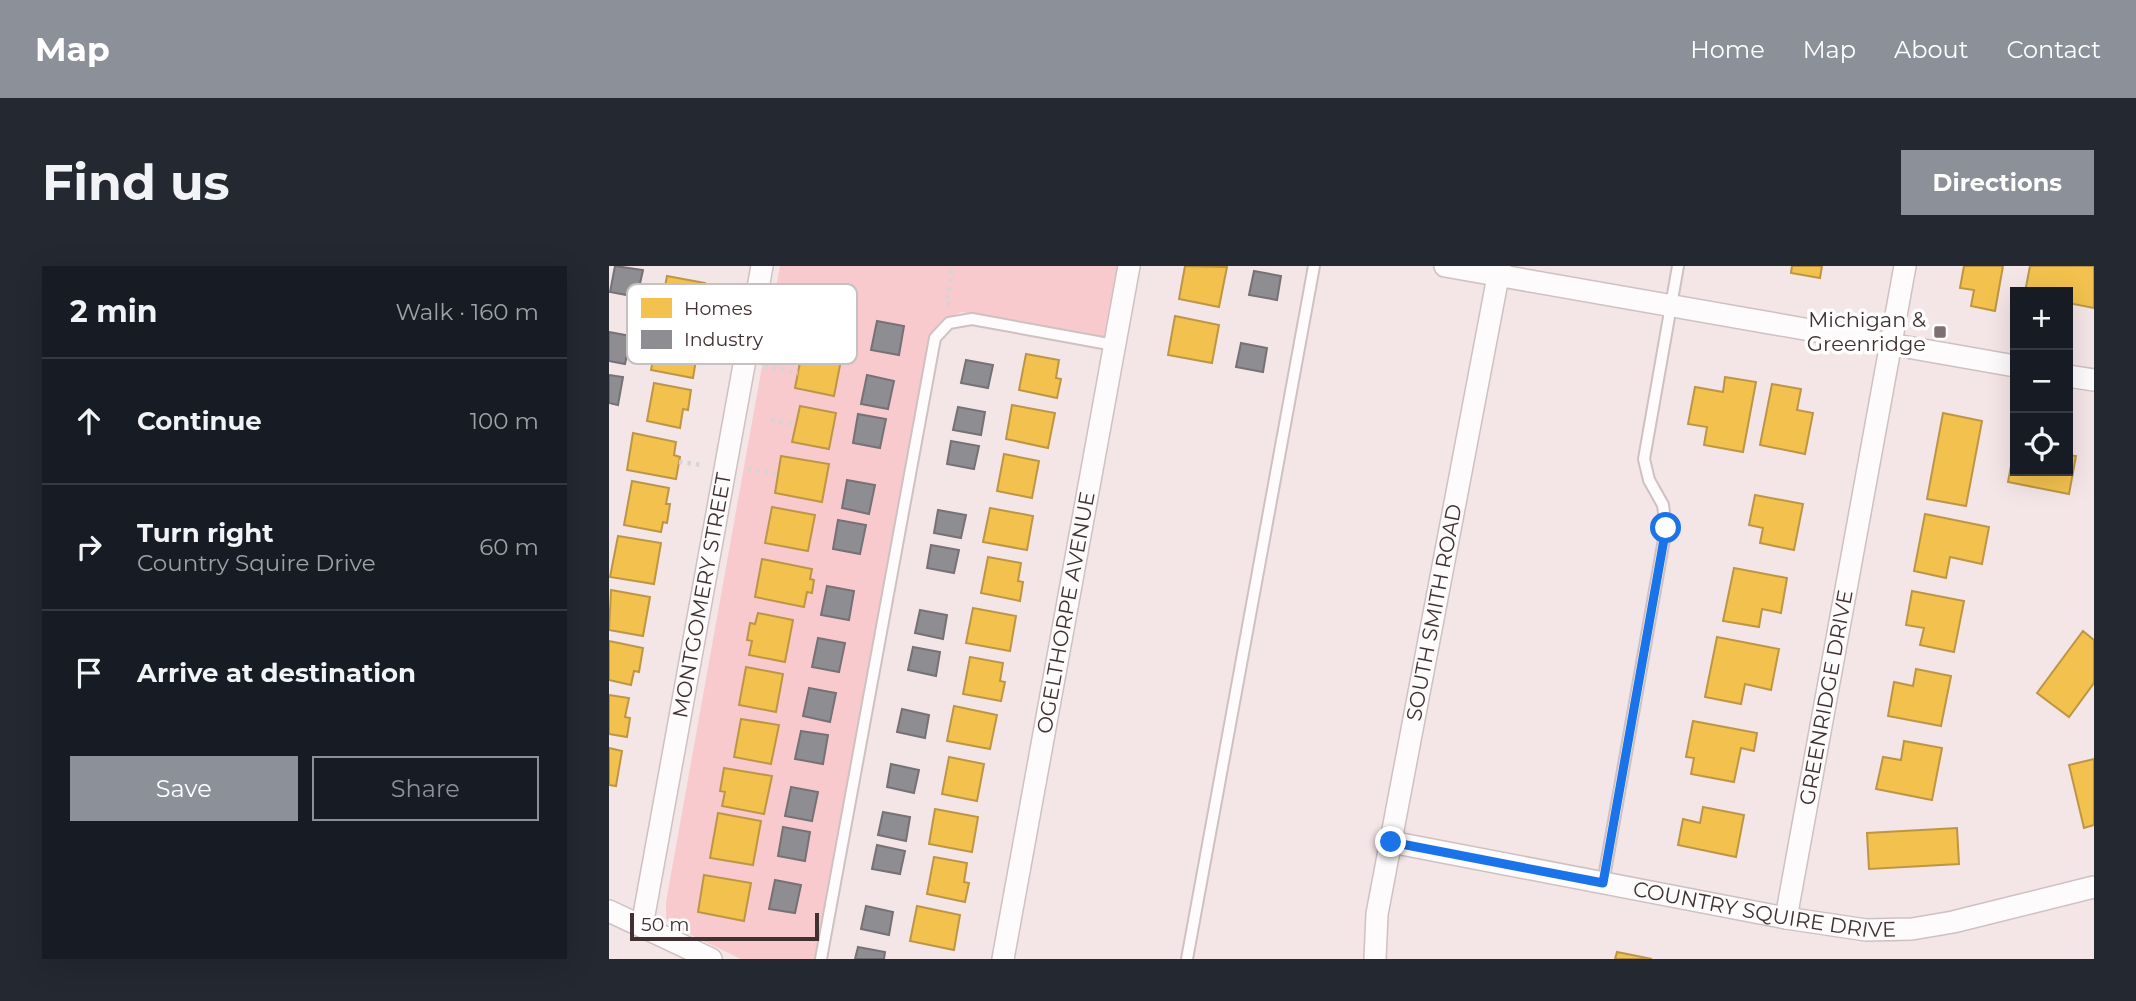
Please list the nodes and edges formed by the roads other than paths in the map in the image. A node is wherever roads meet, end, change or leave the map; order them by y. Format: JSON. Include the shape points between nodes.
{"nodes":[{"id":1,"x":762,"y":266,"type":"edge"},
{"id":2,"x":1129,"y":266,"type":"edge"},
{"id":3,"x":1314,"y":266,"type":"edge"},
{"id":4,"x":1445,"y":266,"type":"edge"},
{"id":5,"x":1678,"y":266,"type":"edge"},
{"id":6,"x":1905,"y":266,"type":"edge"},
{"id":7,"x":1499,"y":271,"type":"edge"},
{"id":8,"x":759,"y":284,"type":"edge"},
{"id":9,"x":1671,"y":306,"type":"junction"},
{"id":10,"x":1114,"y":345,"type":"junction"},
{"id":11,"x":1889,"y":345,"type":"junction"},
{"id":12,"x":745,"y":364,"type":"edge"},
{"id":13,"x":2010,"y":365,"type":"edge"},
{"id":14,"x":2073,"y":377,"type":"edge"},
{"id":15,"x":2094,"y":380,"type":"edge"},
{"id":16,"x":1391,"y":842,"type":"junction"},
{"id":17,"x":1603,"y":883,"type":"junction"},
{"id":18,"x":2094,"y":887,"type":"edge"},
{"id":19,"x":609,"y":911,"type":"edge"},
{"id":20,"x":1786,"y":918,"type":"junction"},
{"id":21,"x":642,"y":926,"type":"junction"},
{"id":22,"x":711,"y":959,"type":"edge"},
{"id":23,"x":821,"y":959,"type":"edge"},
{"id":24,"x":1003,"y":959,"type":"edge"},
{"id":25,"x":1187,"y":959,"type":"edge"},
{"id":26,"x":1375,"y":959,"type":"edge"}],
"edges":[{"from":1,"to":8,"type":"street","name":"MONTGOMERY STREET"},
{"from":2,"to":10,"type":"street","name":"OGELTHORPE AVENUE"},
{"from":3,"to":25,"type":"lane"},
{"from":4,"to":7,"type":"street"},
{"from":5,"to":9,"type":"lane"},
{"from":6,"to":11,"type":"street","name":"GREENRIDGE DRIVE"},
{"from":7,"to":9,"type":"street"},
{"from":7,"to":16,"type":"street","name":"SOUTH SMITH ROAD"},
{"from":9,"to":11,"type":"street"},
{"from":9,"to":17,"type":"lane","via":[[1644,459],[1649,481],[1663,505],[1666,528]]},
{"from":10,"to":23,"type":"lane","via":[[974,320],[949,323],[935,338]]},
{"from":10,"to":24,"type":"street","name":"OGELTHORPE AVENUE"},
{"from":11,"to":13,"type":"street"},
{"from":11,"to":20,"type":"street","name":"GREENRIDGE DRIVE"},
{"from":12,"to":21,"type":"street","name":"MONTGOMERY STREET"},
{"from":14,"to":15,"type":"street"},
{"from":16,"to":17,"type":"street","name":"COUNTRY SQUIRE DRIVE"},
{"from":16,"to":26,"type":"street","name":"SOUTH SMITH ROAD","via":[[1377,914]]},
{"from":17,"to":20,"type":"street","name":"COUNTRY SQUIRE DRIVE"},
{"from":18,"to":20,"type":"street","name":"COUNTRY SQUIRE DRIVE","via":[[1912,929],[1866,930]]},
{"from":19,"to":21,"type":"street"},
{"from":21,"to":22,"type":"street"}]}
